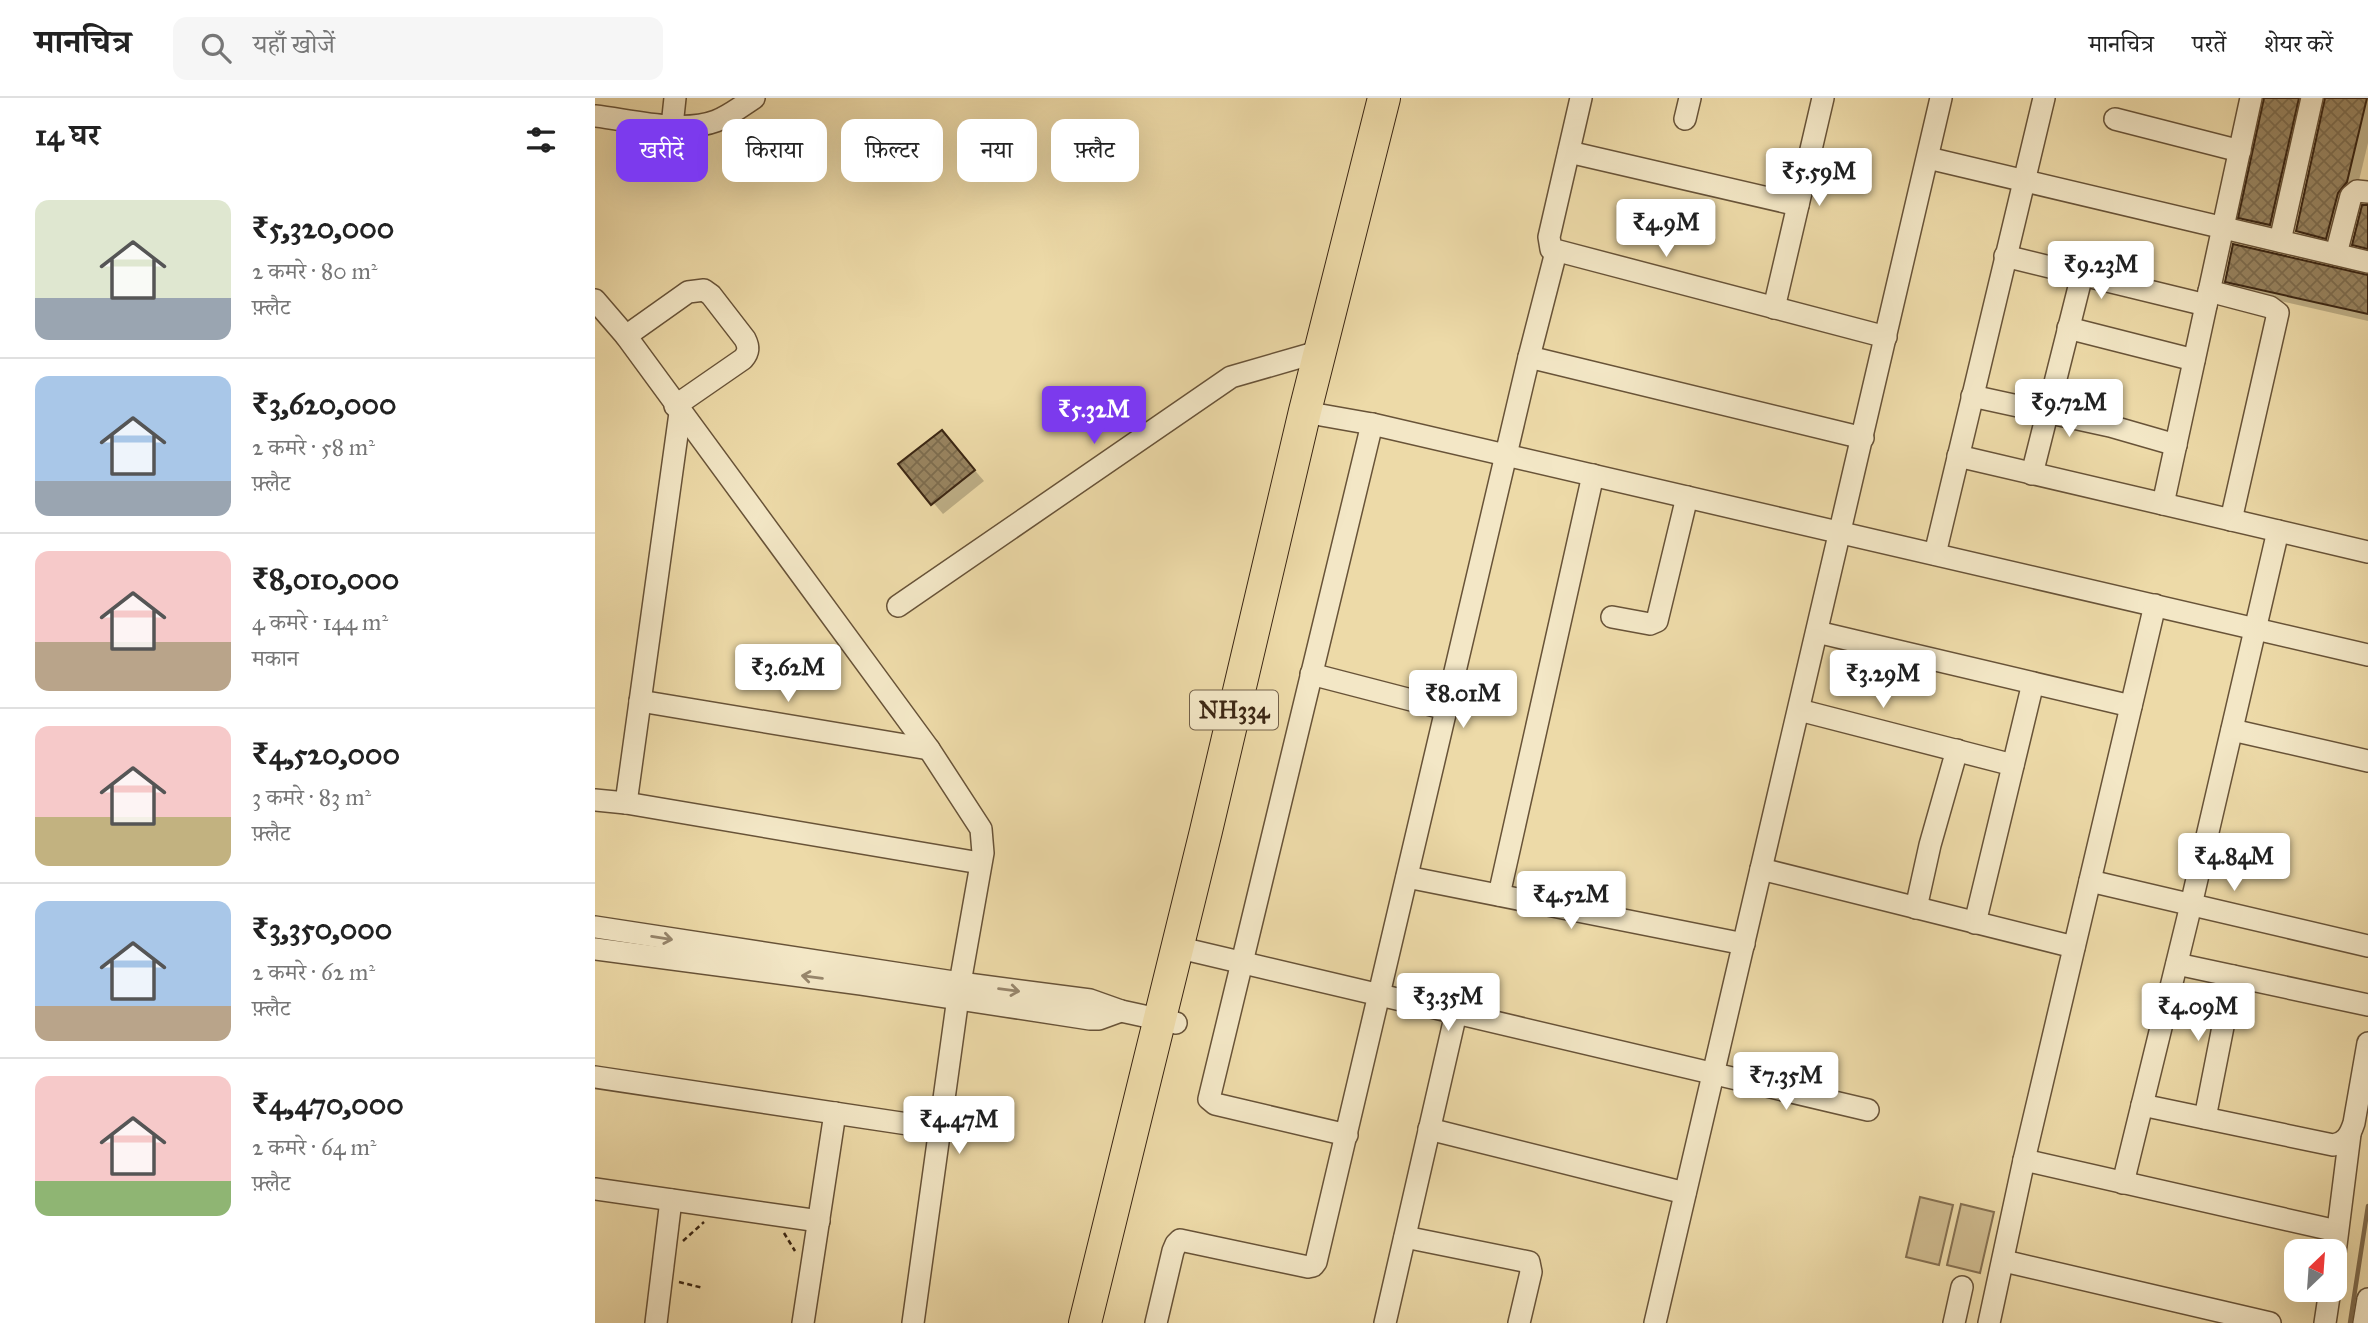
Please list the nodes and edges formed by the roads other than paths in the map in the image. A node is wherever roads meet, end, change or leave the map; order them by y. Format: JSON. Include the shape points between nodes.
{"nodes":[{"id":1,"x":675,"y":98,"type":"edge"},
{"id":2,"x":754,"y":98,"type":"edge"},
{"id":3,"x":1384,"y":98,"type":"edge"},
{"id":4,"x":1401,"y":98,"type":"edge"},
{"id":5,"x":1581,"y":98,"type":"edge"},
{"id":6,"x":1823,"y":98,"type":"edge"},
{"id":7,"x":1941,"y":98,"type":"edge"},
{"id":8,"x":2043,"y":98,"type":"edge"},
{"id":9,"x":2251,"y":98,"type":"edge"},
{"id":10,"x":2312,"y":98,"type":"edge"},
{"id":11,"x":595,"y":116,"type":"edge"},
{"id":12,"x":618,"y":119,"type":"edge"},
{"id":13,"x":673,"y":119,"type":"edge"},
{"id":14,"x":2115,"y":120,"type":"dead end"},
{"id":15,"x":708,"y":123,"type":"edge"},
{"id":16,"x":2240,"y":151,"type":"junction"},
{"id":17,"x":1569,"y":152,"type":"junction"},
{"id":18,"x":1928,"y":158,"type":"junction"},
{"id":19,"x":2023,"y":181,"type":"junction"},
{"id":20,"x":2368,"y":192,"type":"edge"},
{"id":21,"x":1798,"y":205,"type":"junction"},
{"id":22,"x":2223,"y":228,"type":"junction"},
{"id":23,"x":2280,"y":241,"type":"junction"},
{"id":24,"x":1556,"y":252,"type":"junction"},
{"id":25,"x":2336,"y":254,"type":"junction"},
{"id":26,"x":2005,"y":256,"type":"junction"},
{"id":27,"x":2368,"y":262,"type":"edge"},
{"id":28,"x":2082,"y":275,"type":"junction"},
{"id":29,"x":2208,"y":298,"type":"junction"},
{"id":30,"x":595,"y":300,"type":"edge"},
{"id":31,"x":1774,"y":308,"type":"junction"},
{"id":32,"x":2068,"y":328,"type":"junction"},
{"id":33,"x":626,"y":336,"type":"junction"},
{"id":34,"x":1886,"y":337,"type":"junction"},
{"id":35,"x":1321,"y":351,"type":"junction"},
{"id":36,"x":1529,"y":357,"type":"junction"},
{"id":37,"x":2194,"y":360,"type":"junction"},
{"id":38,"x":1972,"y":396,"type":"junction"},
{"id":39,"x":678,"y":409,"type":"junction"},
{"id":40,"x":2047,"y":412,"type":"junction"},
{"id":41,"x":1321,"y":415,"type":"junction"},
{"id":42,"x":1373,"y":424,"type":"junction"},
{"id":43,"x":1863,"y":438,"type":"junction"},
{"id":44,"x":2176,"y":444,"type":"junction"},
{"id":45,"x":1506,"y":456,"type":"junction"},
{"id":46,"x":1958,"y":456,"type":"junction"},
{"id":47,"x":2032,"y":474,"type":"junction"},
{"id":48,"x":1593,"y":475,"type":"junction"},
{"id":49,"x":1687,"y":497,"type":"junction"},
{"id":50,"x":2163,"y":504,"type":"junction"},
{"id":51,"x":2231,"y":520,"type":"junction"},
{"id":52,"x":2278,"y":531,"type":"junction"},
{"id":53,"x":1840,"y":533,"type":"junction"},
{"id":54,"x":2368,"y":552,"type":"edge"},
{"id":55,"x":1935,"y":554,"type":"junction"},
{"id":56,"x":2155,"y":605,"type":"junction"},
{"id":57,"x":898,"y":606,"type":"dead end"},
{"id":58,"x":1612,"y":617,"type":"dead end"},
{"id":59,"x":2256,"y":629,"type":"junction"},
{"id":60,"x":1817,"y":632,"type":"junction"},
{"id":61,"x":2368,"y":654,"type":"edge"},
{"id":62,"x":1311,"y":674,"type":"junction"},
{"id":63,"x":2033,"y":683,"type":"junction"},
{"id":64,"x":640,"y":701,"type":"junction"},
{"id":65,"x":2131,"y":706,"type":"junction"},
{"id":66,"x":1446,"y":709,"type":"junction"},
{"id":67,"x":1799,"y":710,"type":"junction"},
{"id":68,"x":2232,"y":730,"type":"junction"},
{"id":69,"x":929,"y":749,"type":"junction"},
{"id":70,"x":1957,"y":750,"type":"junction"},
{"id":71,"x":2368,"y":761,"type":"edge"},
{"id":72,"x":2013,"y":765,"type":"junction"},
{"id":73,"x":595,"y":800,"type":"edge"},
{"id":74,"x":626,"y":803,"type":"junction"},
{"id":75,"x":980,"y":863,"type":"junction"},
{"id":76,"x":1761,"y":869,"type":"junction"},
{"id":77,"x":1407,"y":877,"type":"junction"},
{"id":78,"x":2090,"y":881,"type":"junction"},
{"id":79,"x":1499,"y":895,"type":"junction"},
{"id":80,"x":2191,"y":905,"type":"junction"},
{"id":81,"x":1916,"y":908,"type":"junction"},
{"id":82,"x":1975,"y":922,"type":"junction"},
{"id":83,"x":595,"y":927,"type":"edge"},
{"id":84,"x":1744,"y":944,"type":"junction"},
{"id":85,"x":2368,"y":946,"type":"edge"},
{"id":86,"x":2074,"y":947,"type":"junction"},
{"id":87,"x":595,"y":949,"type":"edge"},
{"id":88,"x":1193,"y":951,"type":"junction"},
{"id":89,"x":1241,"y":962,"type":"junction"},
{"id":90,"x":2176,"y":964,"type":"junction"},
{"id":91,"x":2233,"y":976,"type":"junction"},
{"id":92,"x":959,"y":991,"type":"junction"},
{"id":93,"x":1379,"y":995,"type":"junction"},
{"id":94,"x":2368,"y":1005,"type":"edge"},
{"id":95,"x":1456,"y":1013,"type":"junction"},
{"id":96,"x":1168,"y":1021,"type":"junction"},
{"id":97,"x":2368,"y":1043,"type":"edge"},
{"id":98,"x":1714,"y":1072,"type":"junction"},
{"id":99,"x":595,"y":1077,"type":"edge"},
{"id":100,"x":2142,"y":1105,"type":"junction"},
{"id":101,"x":1868,"y":1110,"type":"dead end"},
{"id":102,"x":835,"y":1113,"type":"junction"},
{"id":103,"x":2205,"y":1118,"type":"junction"},
{"id":104,"x":941,"y":1129,"type":"junction"},
{"id":105,"x":1429,"y":1129,"type":"junction"},
{"id":106,"x":2350,"y":1134,"type":"junction"},
{"id":107,"x":1347,"y":1135,"type":"junction"},
{"id":108,"x":2024,"y":1160,"type":"junction"},
{"id":109,"x":2123,"y":1183,"type":"junction"},
{"id":110,"x":595,"y":1189,"type":"edge"},
{"id":111,"x":1685,"y":1193,"type":"junction"},
{"id":112,"x":671,"y":1200,"type":"junction"},
{"id":113,"x":818,"y":1221,"type":"junction"},
{"id":114,"x":2337,"y":1231,"type":"junction"},
{"id":115,"x":1405,"y":1237,"type":"junction"},
{"id":116,"x":2336,"y":1239,"type":"edge"},
{"id":117,"x":2004,"y":1261,"type":"junction"},
{"id":118,"x":1962,"y":1287,"type":"dead end"},
{"id":119,"x":2328,"y":1302,"type":"edge"},
{"id":120,"x":656,"y":1323,"type":"edge"},
{"id":121,"x":803,"y":1323,"type":"edge"},
{"id":122,"x":913,"y":1323,"type":"edge"},
{"id":123,"x":1086,"y":1323,"type":"edge"},
{"id":124,"x":1103,"y":1323,"type":"edge"},
{"id":125,"x":1156,"y":1323,"type":"edge"},
{"id":126,"x":1385,"y":1323,"type":"edge"},
{"id":127,"x":1519,"y":1323,"type":"edge"},
{"id":128,"x":1655,"y":1323,"type":"edge"},
{"id":129,"x":1954,"y":1323,"type":"edge"},
{"id":130,"x":1989,"y":1323,"type":"edge"},
{"id":131,"x":2270,"y":1323,"type":"edge"},
{"id":132,"x":2325,"y":1323,"type":"edge"}],
"edges":[{"from":1,"to":13,"type":"street"},
{"from":2,"to":15,"type":"street"},
{"from":3,"to":35,"type":"highway","number":"NH334"},
{"from":4,"to":41,"type":"highway","number":"NH334"},
{"from":5,"to":17,"type":"street"},
{"from":6,"to":21,"type":"street"},
{"from":7,"to":18,"type":"street"},
{"from":8,"to":19,"type":"street"},
{"from":9,"to":16,"type":"street"},
{"from":10,"to":23,"type":"street"},
{"from":11,"to":12,"type":"street"},
{"from":14,"to":16,"type":"street"},
{"from":16,"to":22,"type":"street"},
{"from":17,"to":21,"type":"street"},
{"from":17,"to":24,"type":"street","via":[[1549,237]]},
{"from":18,"to":19,"type":"street"},
{"from":18,"to":34,"type":"street"},
{"from":19,"to":22,"type":"street"},
{"from":19,"to":26,"type":"street"},
{"from":20,"to":25,"type":"street","via":[[2357,191],[2351,197]]},
{"from":21,"to":31,"type":"street"},
{"from":22,"to":23,"type":"street"},
{"from":22,"to":29,"type":"street"},
{"from":23,"to":25,"type":"street"},
{"from":24,"to":31,"type":"street"},
{"from":24,"to":36,"type":"street"},
{"from":25,"to":27,"type":"street"},
{"from":26,"to":28,"type":"street"},
{"from":26,"to":38,"type":"street"},
{"from":28,"to":29,"type":"street"},
{"from":28,"to":32,"type":"street"},
{"from":29,"to":37,"type":"street"},
{"from":29,"to":51,"type":"street","via":[[2270,307],[2278,313]]},
{"from":30,"to":33,"type":"street"},
{"from":31,"to":34,"type":"street"},
{"from":32,"to":37,"type":"street"},
{"from":32,"to":40,"type":"street"},
{"from":33,"to":39,"type":"street"},
{"from":33,"to":39,"type":"street","via":[[688,292],[704,290],[745,339],[748,353],[743,359]]},
{"from":34,"to":43,"type":"street"},
{"from":35,"to":57,"type":"street","via":[[1231,377]]},
{"from":35,"to":96,"type":"highway","number":"NH334"},
{"from":36,"to":43,"type":"street"},
{"from":36,"to":45,"type":"street"},
{"from":37,"to":44,"type":"street"},
{"from":38,"to":40,"type":"street"},
{"from":38,"to":46,"type":"street"},
{"from":39,"to":64,"type":"street"},
{"from":39,"to":69,"type":"street"},
{"from":40,"to":44,"type":"street"},
{"from":40,"to":47,"type":"street"},
{"from":41,"to":42,"type":"street"},
{"from":41,"to":88,"type":"highway","number":"NH334"},
{"from":42,"to":45,"type":"street"},
{"from":42,"to":62,"type":"street"},
{"from":43,"to":53,"type":"street"},
{"from":44,"to":50,"type":"street"},
{"from":45,"to":48,"type":"street"},
{"from":45,"to":66,"type":"street"},
{"from":46,"to":47,"type":"street"},
{"from":46,"to":55,"type":"street"},
{"from":47,"to":50,"type":"street"},
{"from":48,"to":49,"type":"street"},
{"from":48,"to":79,"type":"street"},
{"from":49,"to":53,"type":"street"},
{"from":49,"to":58,"type":"street","via":[[1657,621],[1650,624]]},
{"from":50,"to":51,"type":"street"},
{"from":51,"to":52,"type":"street"},
{"from":52,"to":54,"type":"street"},
{"from":52,"to":59,"type":"street"},
{"from":53,"to":55,"type":"street"},
{"from":53,"to":60,"type":"street"},
{"from":55,"to":56,"type":"street"},
{"from":56,"to":59,"type":"street"},
{"from":56,"to":65,"type":"street"},
{"from":59,"to":61,"type":"street"},
{"from":59,"to":68,"type":"street"},
{"from":60,"to":63,"type":"street"},
{"from":60,"to":67,"type":"street"},
{"from":62,"to":66,"type":"street"},
{"from":62,"to":89,"type":"street"},
{"from":63,"to":65,"type":"street"},
{"from":63,"to":72,"type":"street"},
{"from":64,"to":69,"type":"street"},
{"from":64,"to":74,"type":"street"},
{"from":65,"to":78,"type":"street"},
{"from":66,"to":77,"type":"street"},
{"from":67,"to":70,"type":"street"},
{"from":67,"to":76,"type":"street"},
{"from":68,"to":71,"type":"street"},
{"from":68,"to":80,"type":"street"},
{"from":69,"to":75,"type":"street","via":[[981,829]]},
{"from":70,"to":72,"type":"street"},
{"from":70,"to":81,"type":"street"},
{"from":72,"to":82,"type":"street"},
{"from":73,"to":74,"type":"street"},
{"from":74,"to":75,"type":"street"},
{"from":75,"to":92,"type":"street"},
{"from":76,"to":81,"type":"street"},
{"from":76,"to":84,"type":"street"},
{"from":77,"to":79,"type":"street"},
{"from":77,"to":93,"type":"street"},
{"from":78,"to":80,"type":"street"},
{"from":78,"to":86,"type":"street"},
{"from":79,"to":84,"type":"street"},
{"from":80,"to":85,"type":"street"},
{"from":80,"to":90,"type":"street"},
{"from":81,"to":82,"type":"street"},
{"from":82,"to":86,"type":"street"},
{"from":83,"to":92,"type":"street","one_way":true},
{"from":84,"to":98,"type":"street"},
{"from":86,"to":108,"type":"street"},
{"from":92,"to":87,"type":"street","one_way":true,"via":[[861,984]]},
{"from":88,"to":89,"type":"street"},
{"from":88,"to":96,"type":"highway","number":"NH334"},
{"from":89,"to":93,"type":"street"},
{"from":89,"to":107,"type":"street","via":[[1209,1099]]},
{"from":90,"to":91,"type":"street"},
{"from":90,"to":100,"type":"street"},
{"from":91,"to":94,"type":"street"},
{"from":91,"to":103,"type":"street"},
{"from":92,"to":96,"type":"street","via":[[1090,1000]]},
{"from":92,"to":104,"type":"street"},
{"from":93,"to":95,"type":"street"},
{"from":93,"to":107,"type":"street"},
{"from":95,"to":98,"type":"street"},
{"from":95,"to":105,"type":"street"},
{"from":96,"to":123,"type":"highway","number":"NH334"},
{"from":96,"to":124,"type":"highway","number":"NH334"},
{"from":97,"to":106,"type":"street"},
{"from":98,"to":101,"type":"street"},
{"from":98,"to":111,"type":"street"},
{"from":99,"to":102,"type":"street"},
{"from":100,"to":103,"type":"street"},
{"from":100,"to":109,"type":"street"},
{"from":102,"to":104,"type":"street"},
{"from":102,"to":113,"type":"street"},
{"from":103,"to":106,"type":"street","via":[[2333,1145]]},
{"from":104,"to":122,"type":"street"},
{"from":105,"to":111,"type":"street"},
{"from":105,"to":115,"type":"street"},
{"from":106,"to":114,"type":"street"},
{"from":107,"to":125,"type":"street","via":[[1313,1266],[1180,1240],[1175,1244]]},
{"from":108,"to":109,"type":"street"},
{"from":108,"to":117,"type":"street"},
{"from":109,"to":114,"type":"street"},
{"from":110,"to":112,"type":"street"},
{"from":111,"to":128,"type":"street"},
{"from":112,"to":113,"type":"street"},
{"from":112,"to":120,"type":"street"},
{"from":113,"to":121,"type":"street"},
{"from":114,"to":116,"type":"street"},
{"from":115,"to":126,"type":"street"},
{"from":115,"to":127,"type":"street","via":[[1529,1262],[1531,1272]]},
{"from":117,"to":130,"type":"street"},
{"from":117,"to":131,"type":"street"},
{"from":118,"to":129,"type":"street"},
{"from":119,"to":132,"type":"street"}]}
